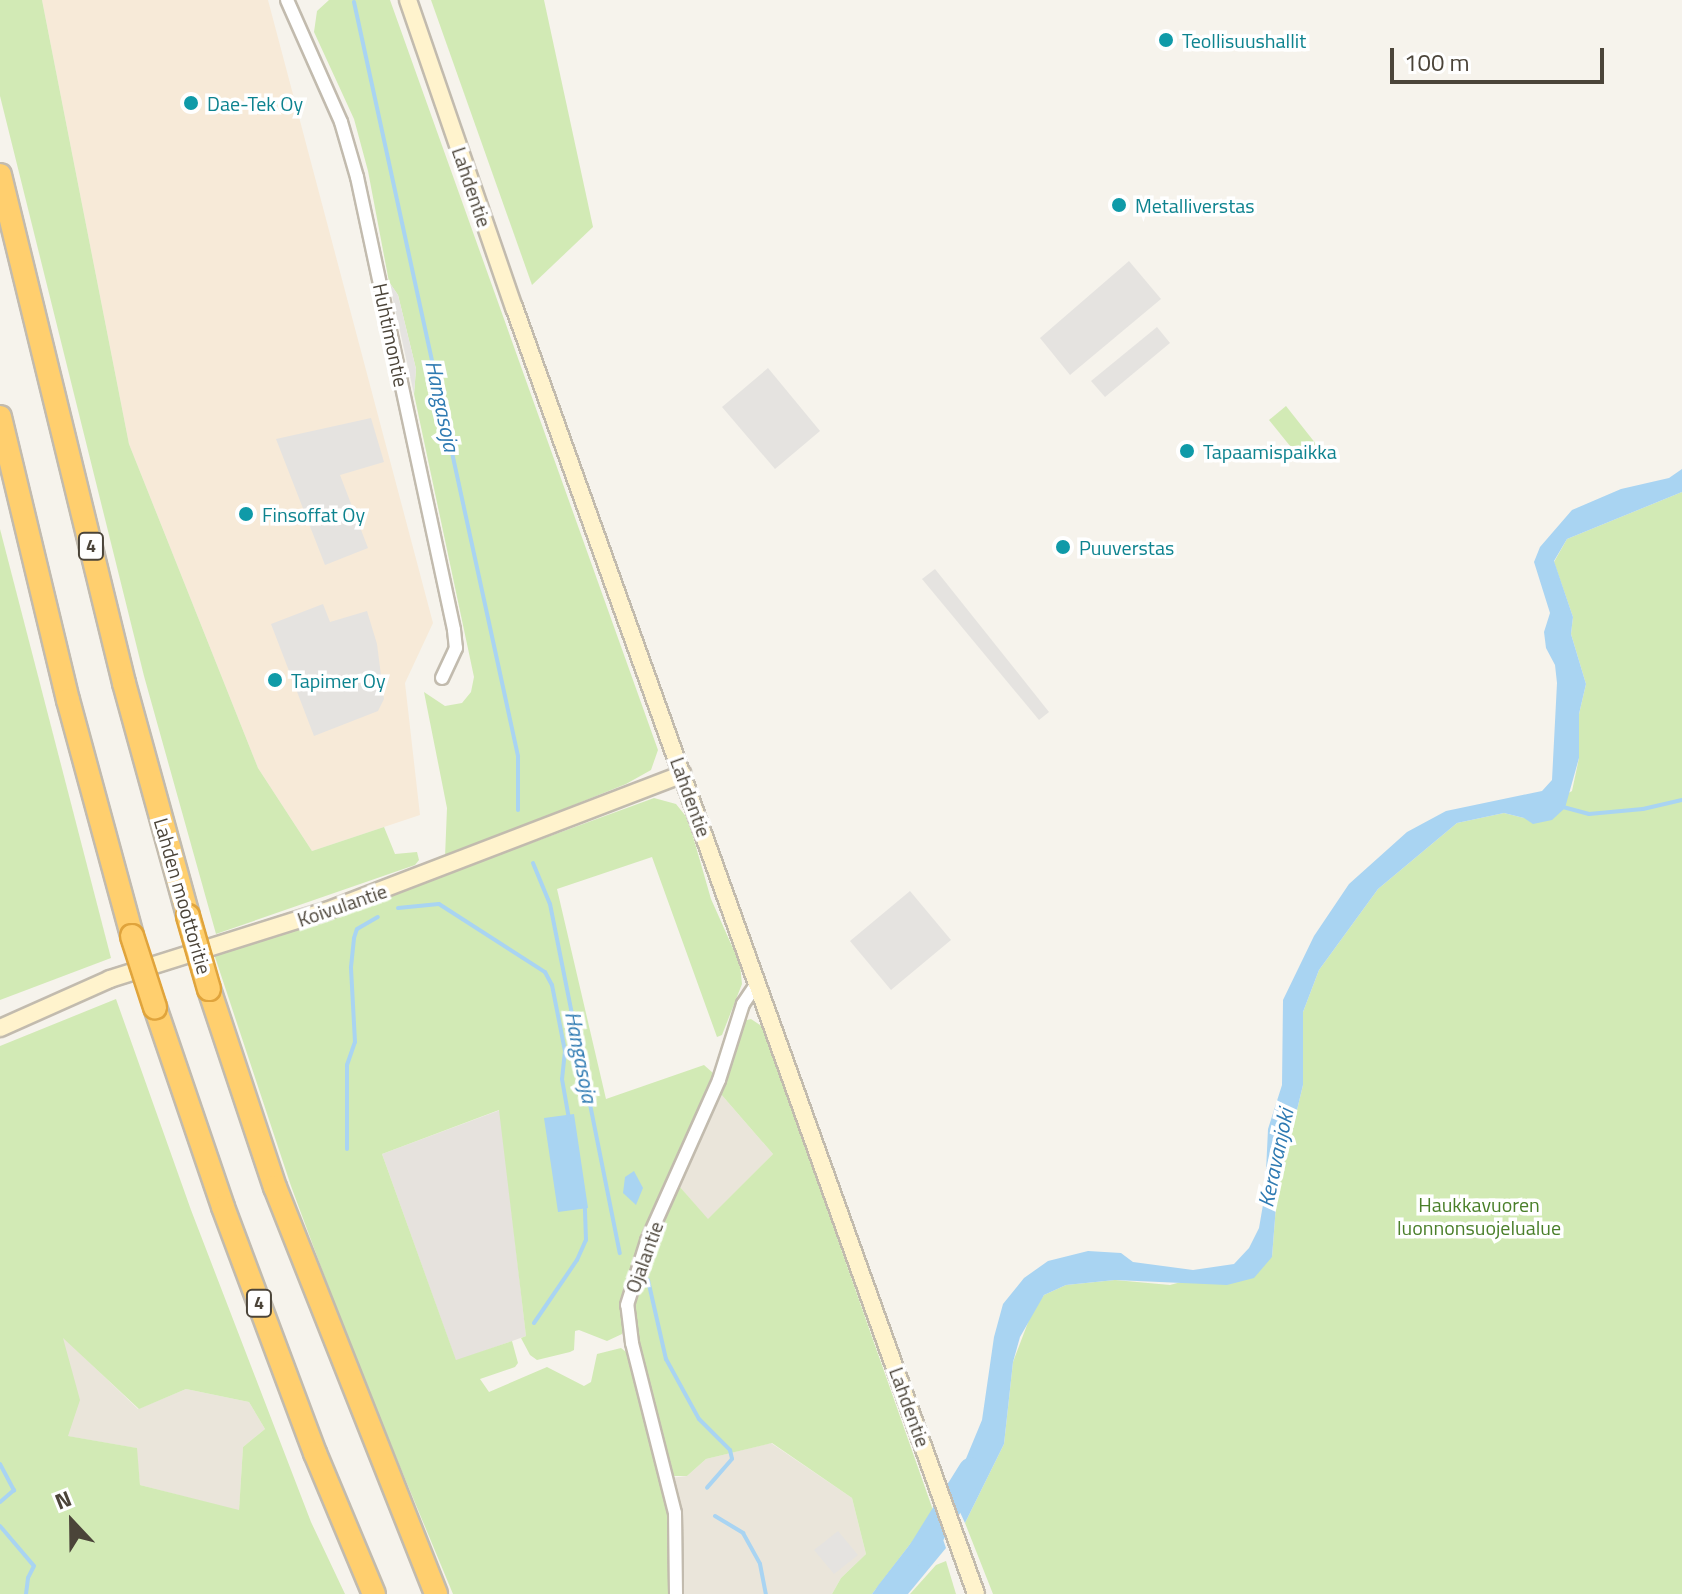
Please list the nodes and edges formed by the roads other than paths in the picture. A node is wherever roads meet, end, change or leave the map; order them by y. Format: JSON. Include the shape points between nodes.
{"nodes":[{"id":1,"x":287,"y":0,"type":"edge"},
{"id":2,"x":408,"y":0,"type":"edge"},
{"id":3,"x":0,"y":175,"type":"edge"},
{"id":4,"x":0,"y":417,"type":"edge"},
{"id":5,"x":442,"y":678,"type":"dead end"},
{"id":6,"x":683,"y":774,"type":"junction"},
{"id":7,"x":758,"y":982,"type":"junction"},
{"id":8,"x":0,"y":1028,"type":"edge"},
{"id":9,"x":374,"y":1594,"type":"edge"},
{"id":10,"x":436,"y":1594,"type":"edge"},
{"id":11,"x":676,"y":1594,"type":"edge"},
{"id":12,"x":976,"y":1594,"type":"edge"}],
"edges":[{"from":1,"to":5,"type":"street","name":"Huhtimontie","via":[[341,122],[357,177],[454,630],[456,648]]},
{"from":2,"to":6,"type":"main road","name":"Lahdentie"},
{"from":3,"to":10,"type":"highway","name":"Lahden moottoritie","number":"4","bridge":true,"via":[[124,683],[209,989],[275,1187]]},
{"from":4,"to":9,"type":"highway","number":"4","bridge":true,"via":[[132,936],[223,1207]]},
{"from":6,"to":7,"type":"main road","name":"Lahdentie"},
{"from":6,"to":8,"type":"main road","name":"Koivulantie","via":[[326,911],[110,979]]},
{"from":7,"to":11,"type":"street","name":"Ojalantie","via":[[743,1004],[719,1080],[647,1241],[627,1305],[675,1513]]},
{"from":7,"to":12,"type":"main road","name":"Lahdentie"}]}
